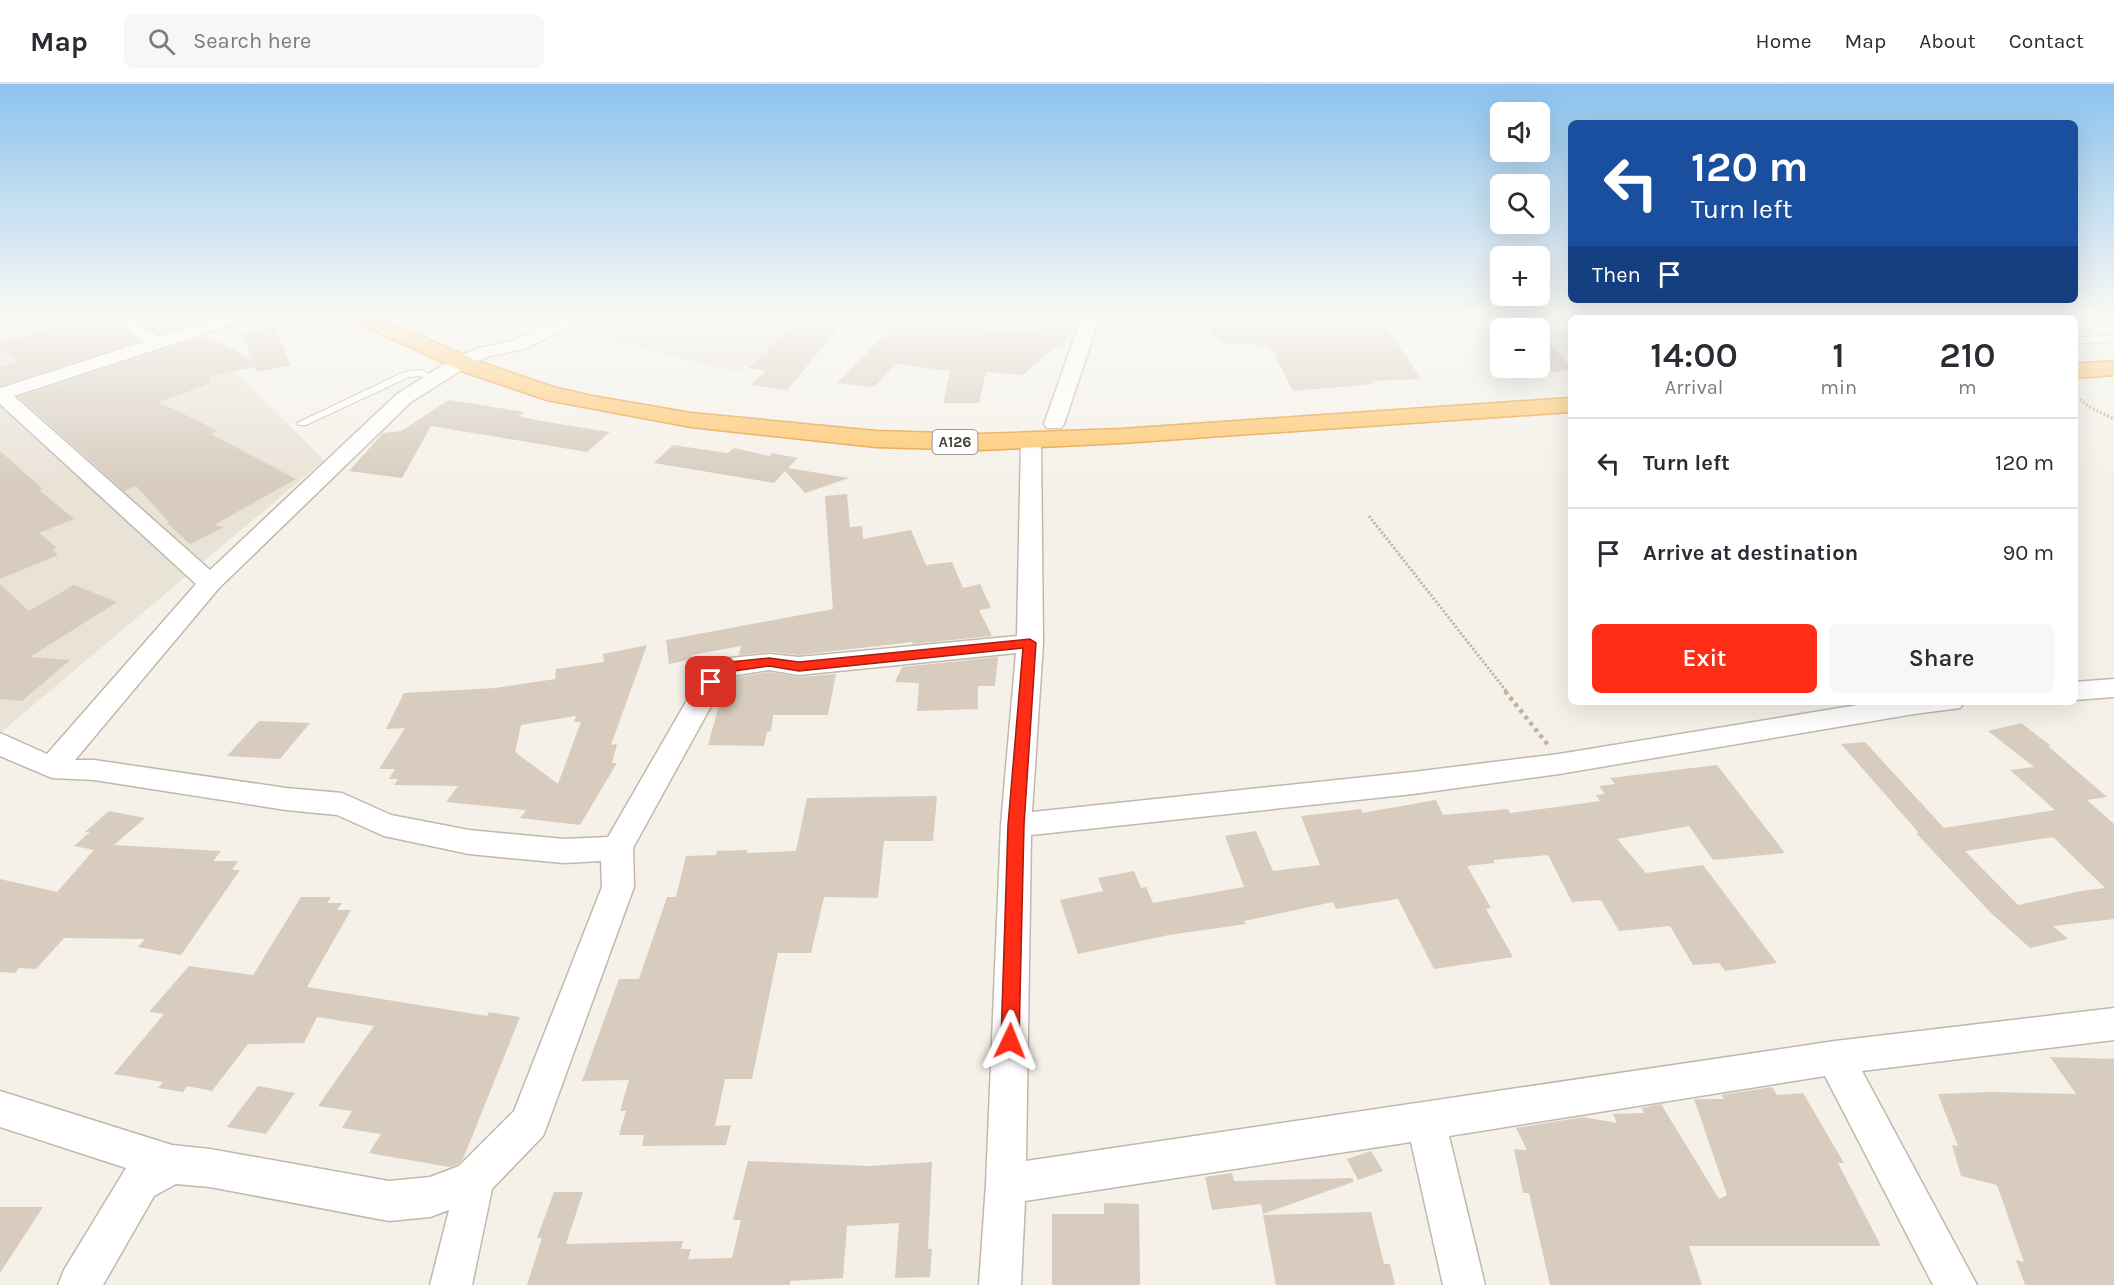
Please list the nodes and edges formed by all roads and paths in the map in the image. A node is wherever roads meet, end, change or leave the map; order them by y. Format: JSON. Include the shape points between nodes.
{"nodes":[{"id":1,"x":65,"y":372,"type":"edge"},
{"id":2,"x":444,"y":372,"type":"edge"},
{"id":3,"x":503,"y":372,"type":"edge"},
{"id":4,"x":549,"y":372,"type":"edge"},
{"id":5,"x":1072,"y":372,"type":"edge"},
{"id":6,"x":433,"y":379,"type":"junction"},
{"id":7,"x":1568,"y":393,"type":"edge"},
{"id":8,"x":0,"y":394,"type":"edge"},
{"id":9,"x":2078,"y":397,"type":"edge"},
{"id":10,"x":1568,"y":405,"type":"edge"},
{"id":11,"x":2114,"y":419,"type":"edge"},
{"id":12,"x":302,"y":423,"type":"dead end"},
{"id":13,"x":1054,"y":424,"type":"junction"},
{"id":14,"x":1031,"y":440,"type":"junction"},
{"id":15,"x":1369,"y":516,"type":"dead end"},
{"id":16,"x":210,"y":583,"type":"junction"},
{"id":17,"x":1030,"y":643,"type":"junction"},
{"id":18,"x":2114,"y":688,"type":"edge"},
{"id":19,"x":2078,"y":691,"type":"edge"},
{"id":20,"x":1914,"y":705,"type":"edge"},
{"id":21,"x":0,"y":743,"type":"edge"},
{"id":22,"x":1559,"y":764,"type":"junction"},
{"id":23,"x":52,"y":768,"type":"junction"},
{"id":24,"x":1016,"y":825,"type":"junction"},
{"id":25,"x":617,"y":848,"type":"junction"},
{"id":26,"x":2114,"y":1023,"type":"edge"},
{"id":27,"x":1835,"y":1058,"type":"junction"},
{"id":28,"x":0,"y":1109,"type":"edge"},
{"id":29,"x":1426,"y":1122,"type":"junction"},
{"id":30,"x":172,"y":1164,"type":"junction"},
{"id":31,"x":473,"y":1180,"type":"junction"},
{"id":32,"x":1006,"y":1184,"type":"junction"},
{"id":33,"x":79,"y":1285,"type":"edge"},
{"id":34,"x":451,"y":1285,"type":"edge"},
{"id":35,"x":1000,"y":1285,"type":"edge"},
{"id":36,"x":1464,"y":1285,"type":"edge"},
{"id":37,"x":1956,"y":1285,"type":"edge"}],
"edges":[{"from":1,"to":8,"type":"street"},
{"from":2,"to":6,"type":"street"},
{"from":3,"to":14,"type":"highway","number":"A126","via":[[537,390],[592,404],[701,421],[876,439]]},
{"from":4,"to":13,"type":"highway","number":"A126","via":[[564,380],[650,398],[822,419],[922,426]]},
{"from":5,"to":13,"type":"street"},
{"from":6,"to":12,"type":"lane","via":[[422,373],[406,374]]},
{"from":6,"to":16,"type":"street","via":[[404,398]]},
{"from":7,"to":13,"type":"highway","number":"A126"},
{"from":8,"to":16,"type":"street"},
{"from":9,"to":11,"type":"path"},
{"from":10,"to":14,"type":"highway","number":"A126"},
{"from":14,"to":17,"type":"street"},
{"from":15,"to":22,"type":"path","via":[[1545,738]]},
{"from":16,"to":23,"type":"street"},
{"from":17,"to":24,"type":"street"},
{"from":17,"to":25,"type":"street","via":[[799,666],[769,662],[730,667],[711,682]]},
{"from":18,"to":19,"type":"street"},
{"from":20,"to":22,"type":"street"},
{"from":21,"to":23,"type":"street"},
{"from":22,"to":24,"type":"street"},
{"from":23,"to":25,"type":"street","via":[[94,770],[342,804],[384,825],[469,842],[564,851]]},
{"from":24,"to":32,"type":"street"},
{"from":25,"to":31,"type":"street","via":[[618,887],[529,1124]]},
{"from":26,"to":27,"type":"street"},
{"from":27,"to":29,"type":"street"},
{"from":27,"to":37,"type":"street"},
{"from":28,"to":30,"type":"street"},
{"from":29,"to":32,"type":"street"},
{"from":29,"to":36,"type":"street"},
{"from":30,"to":31,"type":"street","via":[[389,1201],[430,1197]]},
{"from":30,"to":33,"type":"street","via":[[140,1182]]},
{"from":31,"to":34,"type":"street"},
{"from":32,"to":35,"type":"street"}]}
